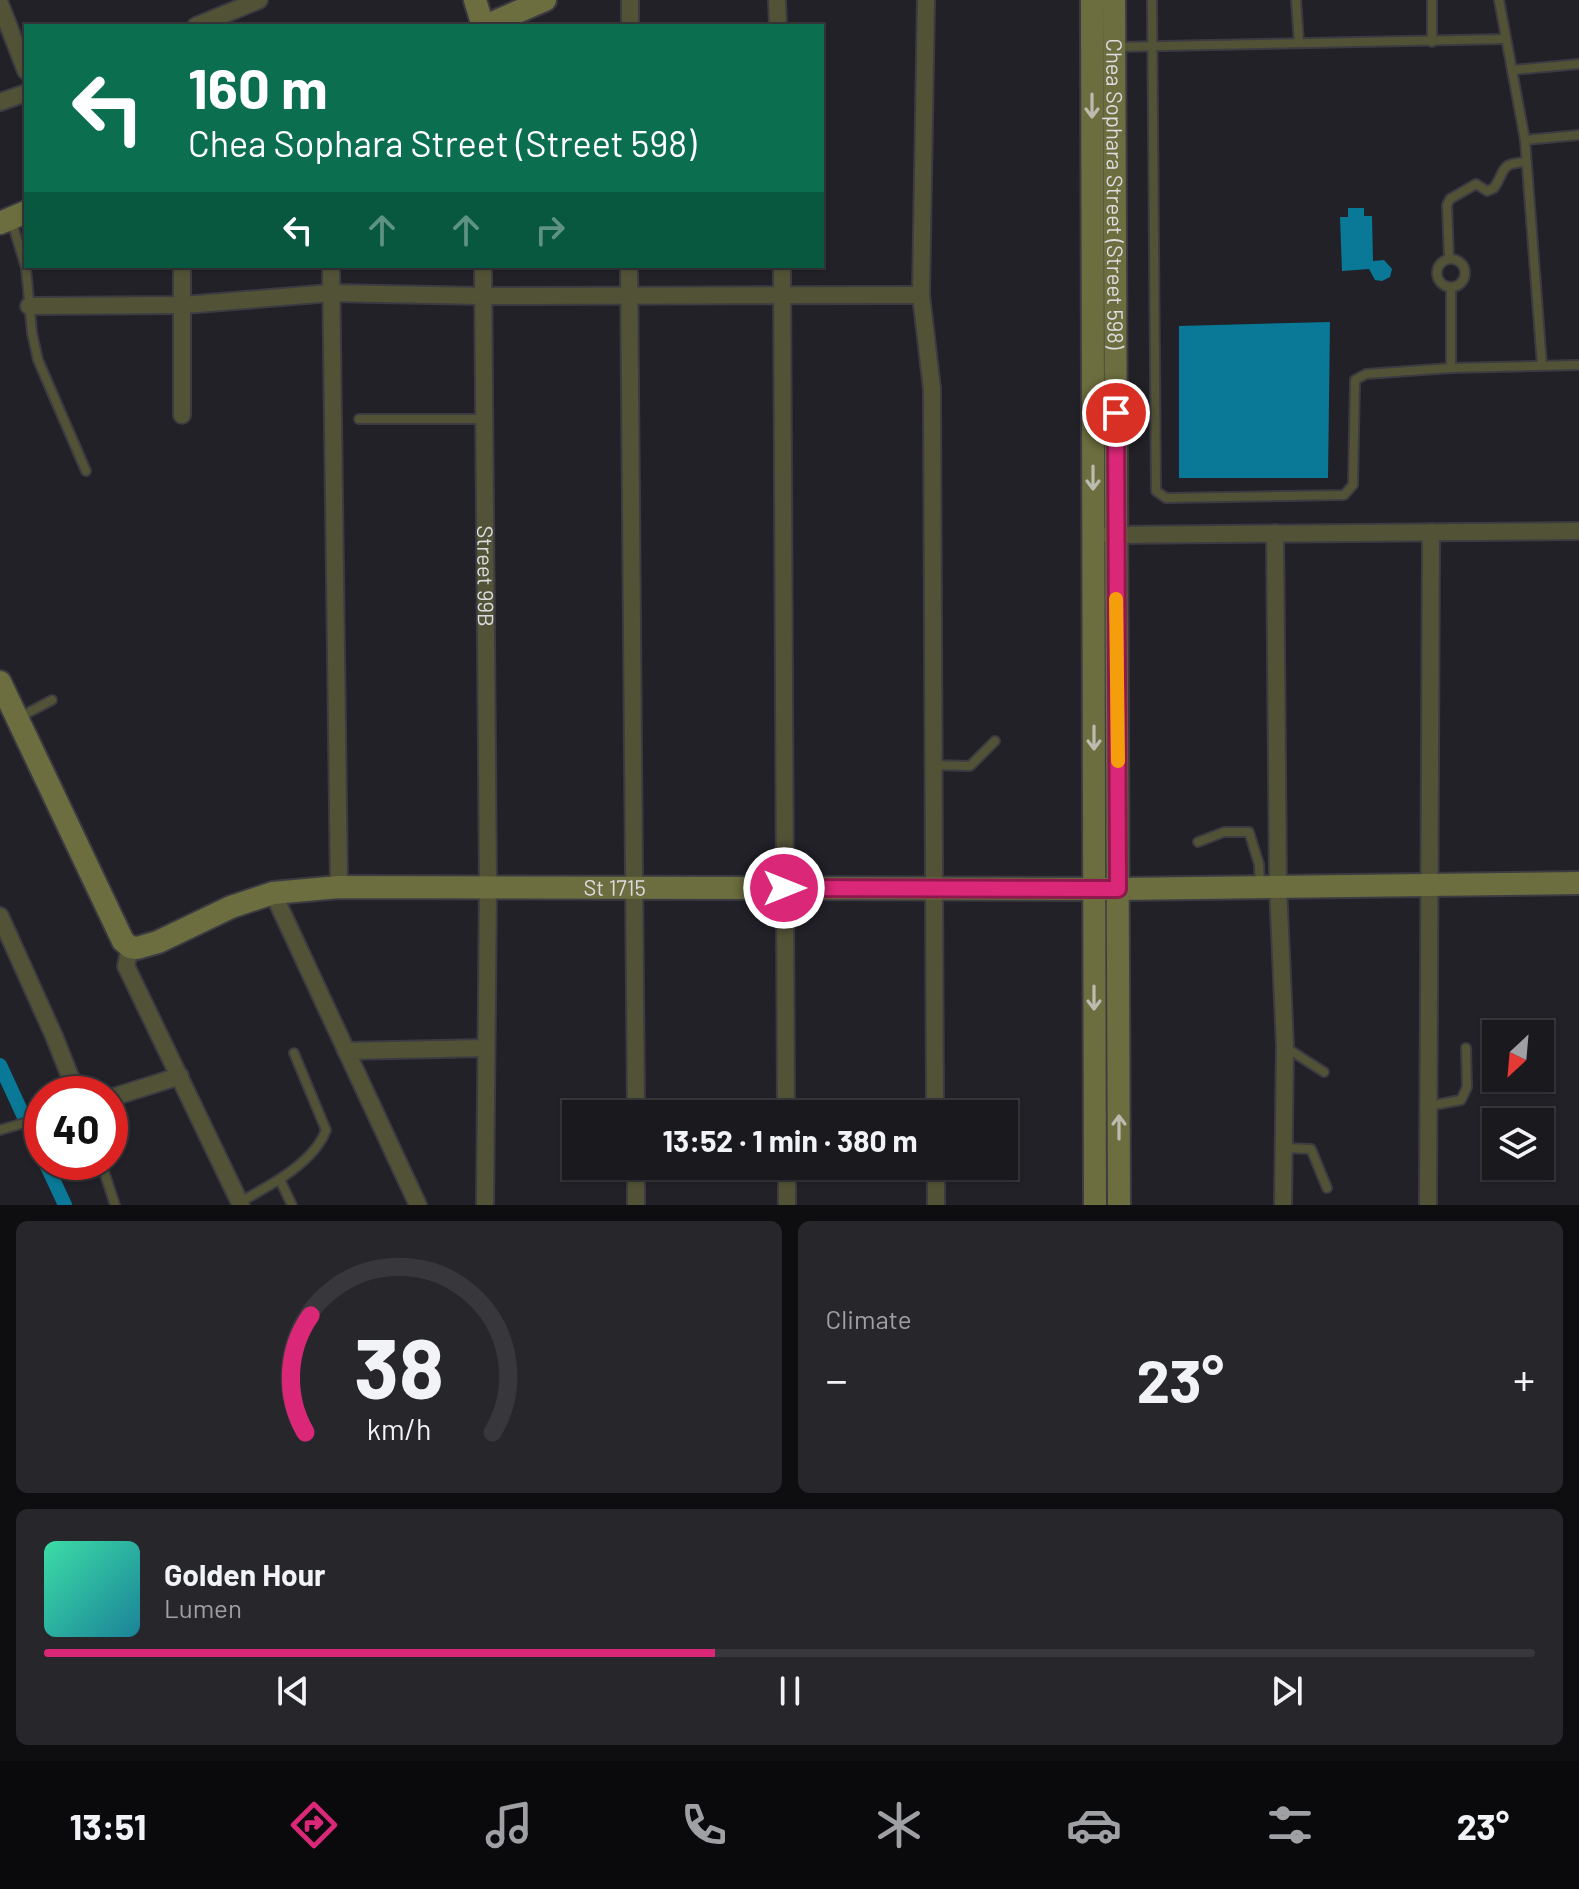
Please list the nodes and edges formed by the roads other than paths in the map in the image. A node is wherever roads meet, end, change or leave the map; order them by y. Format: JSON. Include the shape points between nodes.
{"nodes":[{"id":1,"x":259,"y":0,"type":"edge"},
{"id":2,"x":475,"y":0,"type":"edge"},
{"id":3,"x":545,"y":0,"type":"edge"},
{"id":4,"x":630,"y":0,"type":"edge"},
{"id":5,"x":777,"y":0,"type":"edge"},
{"id":6,"x":926,"y":0,"type":"edge"},
{"id":7,"x":1092,"y":0,"type":"edge"},
{"id":8,"x":1114,"y":0,"type":"edge"},
{"id":9,"x":1152,"y":0,"type":"edge"},
{"id":10,"x":1296,"y":0,"type":"edge"},
{"id":11,"x":1432,"y":0,"type":"edge"},
{"id":12,"x":1499,"y":0,"type":"edge"},
{"id":13,"x":1511,"y":0,"type":"edge"},
{"id":14,"x":0,"y":4,"type":"edge"},
{"id":15,"x":230,"y":13,"type":"edge"},
{"id":16,"x":201,"y":24,"type":"edge"},
{"id":17,"x":483,"y":24,"type":"edge"},
{"id":18,"x":489,"y":24,"type":"edge"},
{"id":19,"x":630,"y":24,"type":"edge"},
{"id":20,"x":778,"y":24,"type":"edge"},
{"id":21,"x":1506,"y":39,"type":"junction"},
{"id":22,"x":1432,"y":42,"type":"junction"},
{"id":23,"x":1299,"y":43,"type":"junction"},
{"id":24,"x":1152,"y":47,"type":"junction"},
{"id":25,"x":1103,"y":48,"type":"junction"},
{"id":26,"x":1579,"y":64,"type":"edge"},
{"id":27,"x":24,"y":66,"type":"edge"},
{"id":28,"x":1512,"y":70,"type":"junction"},
{"id":29,"x":24,"y":94,"type":"edge"},
{"id":30,"x":0,"y":102,"type":"edge"},
{"id":31,"x":1579,"y":135,"type":"edge"},
{"id":32,"x":1525,"y":140,"type":"junction"},
{"id":33,"x":1526,"y":162,"type":"junction"},
{"id":34,"x":12,"y":218,"type":"edge"},
{"id":35,"x":1449,"y":258,"type":"junction"},
{"id":36,"x":24,"y":261,"type":"edge"},
{"id":37,"x":26,"y":268,"type":"edge"},
{"id":38,"x":182,"y":268,"type":"edge"},
{"id":39,"x":331,"y":268,"type":"edge"},
{"id":40,"x":483,"y":268,"type":"edge"},
{"id":41,"x":629,"y":268,"type":"edge"},
{"id":42,"x":782,"y":268,"type":"edge"},
{"id":43,"x":1451,"y":287,"type":"junction"},
{"id":44,"x":331,"y":293,"type":"junction"},
{"id":45,"x":629,"y":295,"type":"junction"},
{"id":46,"x":921,"y":295,"type":"junction"},
{"id":47,"x":483,"y":296,"type":"junction"},
{"id":48,"x":783,"y":296,"type":"junction"},
{"id":49,"x":184,"y":305,"type":"junction"},
{"id":50,"x":29,"y":306,"type":"junction"},
{"id":51,"x":1542,"y":365,"type":"junction"},
{"id":52,"x":1579,"y":365,"type":"edge"},
{"id":53,"x":1451,"y":368,"type":"junction"},
{"id":54,"x":182,"y":415,"type":"dead end"},
{"id":55,"x":359,"y":419,"type":"dead end"},
{"id":56,"x":484,"y":419,"type":"junction"},
{"id":57,"x":86,"y":471,"type":"dead end"},
{"id":58,"x":1579,"y":531,"type":"edge"},
{"id":59,"x":1431,"y":532,"type":"junction"},
{"id":60,"x":1275,"y":533,"type":"junction"},
{"id":61,"x":1093,"y":535,"type":"junction"},
{"id":62,"x":1116,"y":535,"type":"junction"},
{"id":63,"x":0,"y":682,"type":"edge"},
{"id":64,"x":52,"y":700,"type":"dead end"},
{"id":65,"x":17,"y":719,"type":"junction"},
{"id":66,"x":995,"y":741,"type":"dead end"},
{"id":67,"x":933,"y":765,"type":"junction"},
{"id":68,"x":1198,"y":842,"type":"dead end"},
{"id":69,"x":1579,"y":884,"type":"edge"},
{"id":70,"x":1429,"y":885,"type":"junction"},
{"id":71,"x":635,"y":886,"type":"junction"},
{"id":72,"x":339,"y":887,"type":"junction"},
{"id":73,"x":488,"y":887,"type":"junction"},
{"id":74,"x":933,"y":887,"type":"junction"},
{"id":75,"x":1270,"y":887,"type":"junction"},
{"id":76,"x":784,"y":888,"type":"junction"},
{"id":77,"x":1094,"y":889,"type":"junction"},
{"id":78,"x":1118,"y":889,"type":"junction"},
{"id":79,"x":273,"y":893,"type":"junction"},
{"id":80,"x":0,"y":916,"type":"edge"},
{"id":81,"x":130,"y":947,"type":"junction"},
{"id":82,"x":1285,"y":1046,"type":"junction"},
{"id":83,"x":486,"y":1048,"type":"junction"},
{"id":84,"x":1466,"y":1048,"type":"dead end"},
{"id":85,"x":346,"y":1051,"type":"junction"},
{"id":86,"x":294,"y":1053,"type":"dead end"},
{"id":87,"x":1324,"y":1072,"type":"dead end"},
{"id":88,"x":70,"y":1076,"type":"edge"},
{"id":89,"x":180,"y":1076,"type":"junction"},
{"id":90,"x":128,"y":1092,"type":"edge"},
{"id":91,"x":636,"y":1100,"type":"edge"},
{"id":92,"x":786,"y":1100,"type":"edge"},
{"id":93,"x":935,"y":1100,"type":"edge"},
{"id":94,"x":1428,"y":1106,"type":"junction"},
{"id":95,"x":24,"y":1123,"type":"edge"},
{"id":96,"x":0,"y":1130,"type":"edge"},
{"id":97,"x":1284,"y":1148,"type":"junction"},
{"id":98,"x":107,"y":1180,"type":"edge"},
{"id":99,"x":280,"y":1180,"type":"junction"},
{"id":100,"x":636,"y":1180,"type":"edge"},
{"id":101,"x":787,"y":1180,"type":"edge"},
{"id":102,"x":936,"y":1180,"type":"edge"},
{"id":103,"x":1327,"y":1188,"type":"dead end"},
{"id":104,"x":240,"y":1203,"type":"edge"},
{"id":105,"x":115,"y":1205,"type":"edge"},
{"id":106,"x":292,"y":1205,"type":"edge"},
{"id":107,"x":418,"y":1205,"type":"edge"},
{"id":108,"x":485,"y":1205,"type":"edge"},
{"id":109,"x":636,"y":1205,"type":"edge"},
{"id":110,"x":787,"y":1205,"type":"edge"},
{"id":111,"x":936,"y":1205,"type":"edge"},
{"id":112,"x":1095,"y":1205,"type":"edge"},
{"id":113,"x":1119,"y":1205,"type":"edge"},
{"id":114,"x":1283,"y":1205,"type":"edge"},
{"id":115,"x":1428,"y":1205,"type":"edge"}],
"edges":[{"from":1,"to":15,"type":"street"},
{"from":2,"to":17,"type":"main road"},
{"from":3,"to":18,"type":"main road"},
{"from":4,"to":19,"type":"street"},
{"from":5,"to":20,"type":"street"},
{"from":6,"to":46,"type":"street"},
{"from":7,"to":25,"type":"main road","name":"Chea Sophara Street (Street 598)"},
{"from":8,"to":25,"type":"main road","name":"Chea Sophara Street (Street 598)"},
{"from":9,"to":24,"type":"lane"},
{"from":10,"to":23,"type":"lane"},
{"from":11,"to":22,"type":"lane"},
{"from":12,"to":13,"type":"lane"},
{"from":12,"to":21,"type":"lane"},
{"from":14,"to":27,"type":"street"},
{"from":15,"to":16,"type":"street"},
{"from":21,"to":22,"type":"lane"},
{"from":21,"to":28,"type":"lane"},
{"from":22,"to":23,"type":"lane"},
{"from":23,"to":24,"type":"lane"},
{"from":24,"to":25,"type":"lane"},
{"from":24,"to":53,"type":"lane","via":[[1156,491],[1166,498],[1344,495],[1353,485],[1355,380],[1366,374]]},
{"from":25,"to":61,"type":"main road","name":"Chea Sophara Street (Street 598)","one_way":true},
{"from":25,"to":62,"type":"main road","name":"Chea Sophara Street (Street 598)"},
{"from":26,"to":28,"type":"lane"},
{"from":28,"to":32,"type":"lane"},
{"from":29,"to":30,"type":"street"},
{"from":31,"to":32,"type":"lane"},
{"from":32,"to":33,"type":"lane"},
{"from":33,"to":35,"type":"lane","via":[[1503,167],[1494,188],[1487,191],[1476,184],[1450,199]]},
{"from":33,"to":51,"type":"lane"},
{"from":34,"to":36,"type":"lane"},
{"from":35,"to":43,"type":"lane","via":[[1436,273],[1444,286]]},
{"from":35,"to":43,"type":"lane","via":[[1460,261],[1466,272],[1462,283]]},
{"from":37,"to":50,"type":"lane"},
{"from":38,"to":49,"type":"street"},
{"from":39,"to":44,"type":"street"},
{"from":40,"to":47,"type":"street","name":"Street 99B"},
{"from":41,"to":45,"type":"street"},
{"from":42,"to":48,"type":"street"},
{"from":43,"to":53,"type":"lane"},
{"from":44,"to":47,"type":"street"},
{"from":44,"to":49,"type":"street"},
{"from":44,"to":72,"type":"street"},
{"from":45,"to":47,"type":"street"},
{"from":45,"to":48,"type":"street"},
{"from":45,"to":71,"type":"street"},
{"from":46,"to":48,"type":"street"},
{"from":46,"to":67,"type":"street","via":[[932,389]]},
{"from":47,"to":56,"type":"street","name":"Street 99B"},
{"from":48,"to":76,"type":"street"},
{"from":49,"to":50,"type":"street"},
{"from":49,"to":54,"type":"street"},
{"from":50,"to":57,"type":"lane","via":[[38,360]]},
{"from":51,"to":52,"type":"lane"},
{"from":51,"to":53,"type":"lane"},
{"from":55,"to":56,"type":"lane"},
{"from":56,"to":73,"type":"street","name":"Street 99B"},
{"from":58,"to":59,"type":"street"},
{"from":59,"to":60,"type":"street"},
{"from":59,"to":70,"type":"street"},
{"from":60,"to":62,"type":"street"},
{"from":60,"to":75,"type":"street"},
{"from":61,"to":62,"type":"street"},
{"from":61,"to":77,"type":"main road","name":"Chea Sophara Street (Street 598)","one_way":true},
{"from":62,"to":78,"type":"main road","name":"Chea Sophara Street (Street 598)"},
{"from":63,"to":65,"type":"main road"},
{"from":64,"to":65,"type":"lane"},
{"from":65,"to":81,"type":"main road"},
{"from":66,"to":67,"type":"lane","via":[[970,766]]},
{"from":67,"to":74,"type":"street"},
{"from":68,"to":75,"type":"lane","via":[[1224,832],[1249,832]]},
{"from":69,"to":70,"type":"main road","name":"St 1715"},
{"from":70,"to":75,"type":"main road","name":"St 1715"},
{"from":70,"to":94,"type":"street"},
{"from":71,"to":73,"type":"main road","name":"St 1715"},
{"from":71,"to":76,"type":"main road","name":"St 1715"},
{"from":71,"to":91,"type":"street"},
{"from":72,"to":73,"type":"main road","name":"St 1715"},
{"from":72,"to":79,"type":"main road","name":"St 1715"},
{"from":73,"to":83,"type":"street","name":"Street 99B"},
{"from":74,"to":76,"type":"main road","name":"St 1715"},
{"from":74,"to":77,"type":"main road","name":"St 1715"},
{"from":74,"to":93,"type":"street"},
{"from":75,"to":78,"type":"main road","name":"St 1715"},
{"from":75,"to":82,"type":"street"},
{"from":76,"to":92,"type":"street"},
{"from":77,"to":78,"type":"main road","name":"St 1715"},
{"from":77,"to":112,"type":"main road","name":"Chea Sophara Street (Street 598)","one_way":true},
{"from":113,"to":78,"type":"main road","name":"Chea Sophara Street (Street 598)","one_way":true},
{"from":79,"to":81,"type":"main road","name":"St 1715","via":[[158,942]]},
{"from":79,"to":85,"type":"street"},
{"from":80,"to":88,"type":"street"},
{"from":81,"to":89,"type":"street","via":[[126,966]]},
{"from":82,"to":87,"type":"lane"},
{"from":82,"to":97,"type":"street"},
{"from":83,"to":85,"type":"street"},
{"from":83,"to":108,"type":"street","name":"Street 99B"},
{"from":84,"to":94,"type":"lane","via":[[1467,1087],[1461,1100]]},
{"from":85,"to":107,"type":"street"},
{"from":86,"to":99,"type":"lane","via":[[326,1130],[321,1142]]},
{"from":89,"to":90,"type":"street"},
{"from":89,"to":104,"type":"street"},
{"from":94,"to":115,"type":"street"},
{"from":95,"to":96,"type":"lane"},
{"from":97,"to":103,"type":"lane","via":[[1311,1149]]},
{"from":97,"to":114,"type":"street"},
{"from":98,"to":105,"type":"lane"},
{"from":99,"to":104,"type":"lane"},
{"from":99,"to":106,"type":"lane"},
{"from":100,"to":109,"type":"street"},
{"from":101,"to":110,"type":"street"},
{"from":102,"to":111,"type":"street"}]}
